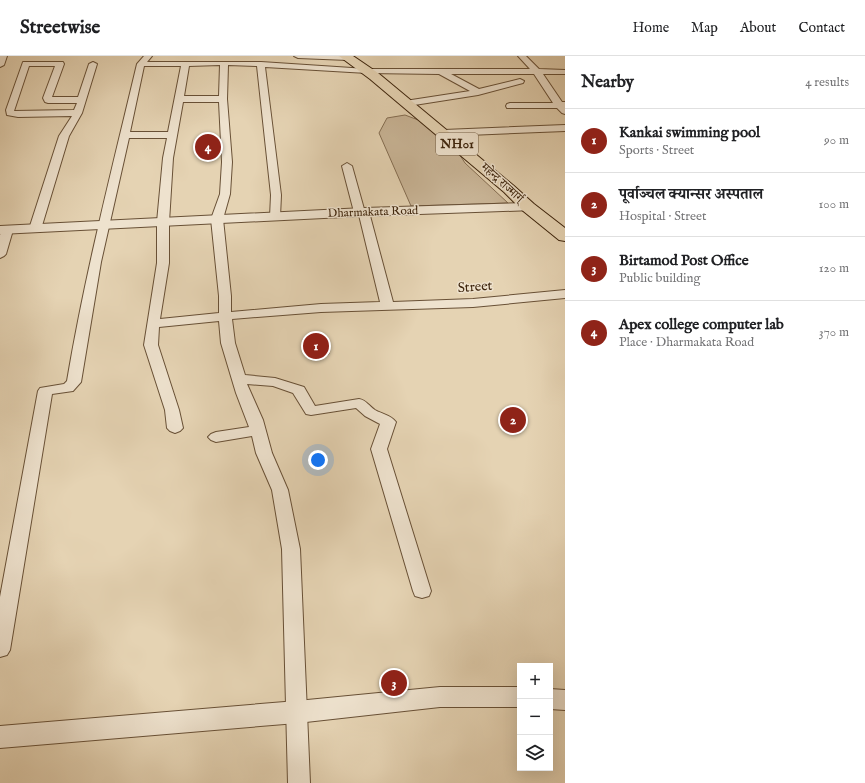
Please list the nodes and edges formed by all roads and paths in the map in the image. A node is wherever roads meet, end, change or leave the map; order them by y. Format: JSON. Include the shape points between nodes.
{"nodes":[{"id":1,"x":3,"y":56,"type":"edge"},
{"id":2,"x":148,"y":56,"type":"edge"},
{"id":3,"x":298,"y":56,"type":"edge"},
{"id":4,"x":522,"y":56,"type":"edge"},
{"id":5,"x":347,"y":57,"type":"edge"},
{"id":6,"x":186,"y":63,"type":"junction"},
{"id":7,"x":224,"y":63,"type":"junction"},
{"id":8,"x":93,"y":64,"type":"dead end"},
{"id":9,"x":141,"y":64,"type":"junction"},
{"id":10,"x":261,"y":64,"type":"junction"},
{"id":11,"x":0,"y":65,"type":"edge"},
{"id":12,"x":367,"y":71,"type":"junction"},
{"id":13,"x":443,"y":72,"type":"junction"},
{"id":14,"x":537,"y":72,"type":"junction"},
{"id":15,"x":565,"y":72,"type":"edge"},
{"id":16,"x":478,"y":92,"type":"junction"},
{"id":17,"x":552,"y":94,"type":"junction"},
{"id":18,"x":565,"y":94,"type":"edge"},
{"id":19,"x":178,"y":99,"type":"junction"},
{"id":20,"x":223,"y":99,"type":"junction"},
{"id":21,"x":83,"y":100,"type":"junction"},
{"id":22,"x":408,"y":104,"type":"junction"},
{"id":23,"x":510,"y":106,"type":"dead end"},
{"id":24,"x":563,"y":107,"type":"edge"},
{"id":25,"x":78,"y":113,"type":"junction"},
{"id":26,"x":565,"y":128,"type":"edge"},
{"id":27,"x":444,"y":133,"type":"junction"},
{"id":28,"x":125,"y":135,"type":"junction"},
{"id":29,"x":171,"y":135,"type":"junction"},
{"id":30,"x":347,"y":166,"type":"dead end"},
{"id":31,"x":528,"y":207,"type":"junction"},
{"id":32,"x":361,"y":212,"type":"junction"},
{"id":33,"x":275,"y":217,"type":"junction"},
{"id":34,"x":217,"y":219,"type":"junction"},
{"id":35,"x":163,"y":222,"type":"junction"},
{"id":36,"x":103,"y":225,"type":"junction"},
{"id":37,"x":35,"y":229,"type":"junction"},
{"id":38,"x":3,"y":230,"type":"edge"},
{"id":39,"x":565,"y":236,"type":"edge"},
{"id":40,"x":0,"y":254,"type":"edge"},
{"id":41,"x":565,"y":294,"type":"edge"},
{"id":42,"x":387,"y":305,"type":"junction"},
{"id":43,"x":225,"y":316,"type":"junction"},
{"id":44,"x":152,"y":324,"type":"junction"},
{"id":45,"x":239,"y":379,"type":"junction"},
{"id":46,"x":175,"y":428,"type":"dead end"},
{"id":47,"x":258,"y":430,"type":"junction"},
{"id":48,"x":216,"y":437,"type":"dead end"},
{"id":49,"x":422,"y":591,"type":"dead end"},
{"id":50,"x":0,"y":650,"type":"edge"},
{"id":51,"x":517,"y":697,"type":"edge"},
{"id":52,"x":553,"y":699,"type":"edge"},
{"id":53,"x":565,"y":700,"type":"edge"},
{"id":54,"x":297,"y":712,"type":"junction"},
{"id":55,"x":0,"y":737,"type":"edge"},
{"id":56,"x":299,"y":783,"type":"edge"}],
"edges":[{"from":1,"to":11,"type":"street"},
{"from":2,"to":9,"type":"street"},
{"from":3,"to":5,"type":"street"},
{"from":4,"to":14,"type":"street"},
{"from":5,"to":12,"type":"highway","name":"महेन्द्र राज्मार्ग्","number":"NH01"},
{"from":6,"to":7,"type":"street"},
{"from":6,"to":9,"type":"street"},
{"from":6,"to":19,"type":"street"},
{"from":7,"to":10,"type":"street"},
{"from":7,"to":20,"type":"street"},
{"from":8,"to":21,"type":"street"},
{"from":9,"to":28,"type":"street"},
{"from":10,"to":12,"type":"street"},
{"from":10,"to":33,"type":"street","via":[[276,195]]},
{"from":12,"to":13,"type":"street"},
{"from":12,"to":22,"type":"highway","name":"महेन्द्र राज्मार्ग्","number":"NH01"},
{"from":13,"to":14,"type":"street"},
{"from":13,"to":16,"type":"street"},
{"from":13,"to":16,"type":"street","via":[[520,81]]},
{"from":14,"to":15,"type":"street"},
{"from":14,"to":17,"type":"street"},
{"from":16,"to":22,"type":"street"},
{"from":17,"to":18,"type":"street"},
{"from":17,"to":24,"type":"street"},
{"from":19,"to":20,"type":"street"},
{"from":19,"to":29,"type":"street"},
{"from":20,"to":34,"type":"street","via":[[227,162],[226,194]]},
{"from":21,"to":25,"type":"street"},
{"from":21,"to":25,"type":"street","via":[[48,100],[60,64],[26,64],[10,110],[10,113],[18,114]]},
{"from":22,"to":27,"type":"highway","name":"महेन्द्र राज्मार्ग्","number":"NH01"},
{"from":23,"to":24,"type":"street"},
{"from":25,"to":37,"type":"street","via":[[64,136]]},
{"from":26,"to":27,"type":"street"},
{"from":27,"to":31,"type":"highway","name":"महेन्द्र राज्मार्ग्","number":"NH01"},
{"from":28,"to":29,"type":"street"},
{"from":28,"to":36,"type":"street"},
{"from":29,"to":35,"type":"street"},
{"from":30,"to":32,"type":"street"},
{"from":31,"to":32,"type":"street","name":"Dharmakata Road"},
{"from":31,"to":39,"type":"highway","name":"महेन्द्र राज्मार्ग्","number":"NH01"},
{"from":32,"to":33,"type":"street","name":"Dharmakata Road"},
{"from":32,"to":42,"type":"street"},
{"from":33,"to":34,"type":"street","name":"Dharmakata Road"},
{"from":34,"to":35,"type":"street","name":"Dharmakata Road"},
{"from":34,"to":43,"type":"street"},
{"from":35,"to":36,"type":"street","name":"Dharmakata Road"},
{"from":35,"to":44,"type":"street","via":[[163,263]]},
{"from":36,"to":37,"type":"street","name":"Dharmakata Road"},
{"from":36,"to":50,"type":"street","via":[[74,382],[68,388],[45,391]]},
{"from":37,"to":38,"type":"street","name":"Dharmakata Road"},
{"from":38,"to":40,"type":"street"},
{"from":41,"to":42,"type":"street","name":"Street","via":[[473,303]]},
{"from":42,"to":43,"type":"street","name":"Street"},
{"from":43,"to":44,"type":"street","name":"Street"},
{"from":43,"to":45,"type":"street","via":[[228,343]]},
{"from":44,"to":46,"type":"street","via":[[151,345],[172,410]]},
{"from":45,"to":47,"type":"street"},
{"from":45,"to":49,"type":"street","via":[[275,382],[299,390],[311,411],[359,403],[370,414],[388,422],[379,449]]},
{"from":47,"to":48,"type":"street"},
{"from":47,"to":54,"type":"street","via":[[264,453],[280,490],[292,550]]},
{"from":51,"to":54,"type":"street","via":[[440,697]]},
{"from":52,"to":53,"type":"street"},
{"from":54,"to":55,"type":"street"},
{"from":54,"to":56,"type":"street"}]}
